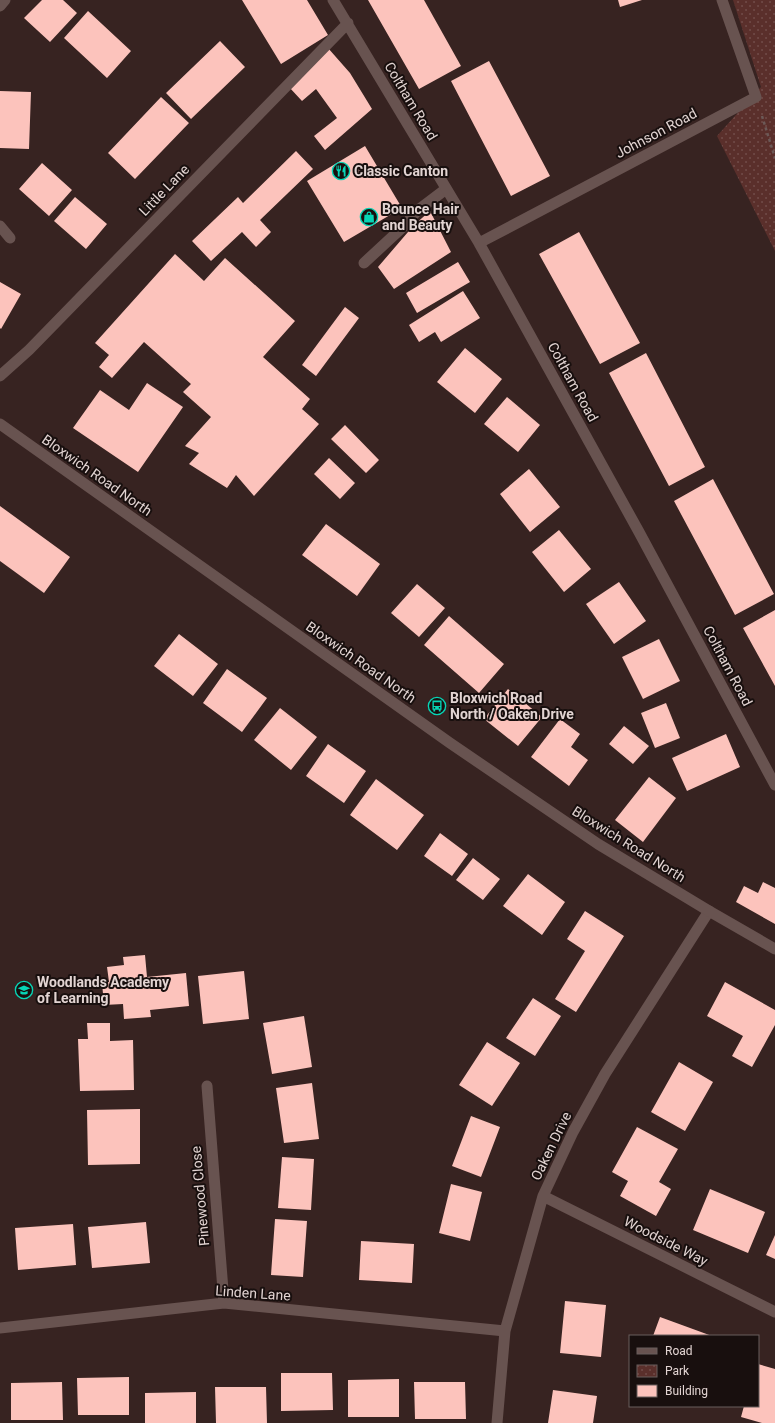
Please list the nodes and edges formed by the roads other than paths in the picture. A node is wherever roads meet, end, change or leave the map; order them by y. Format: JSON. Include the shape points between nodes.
{"nodes":[{"id":1,"x":5,"y":0,"type":"edge"},
{"id":2,"x":333,"y":0,"type":"edge"},
{"id":3,"x":722,"y":0,"type":"edge"},
{"id":4,"x":0,"y":6,"type":"edge"},
{"id":5,"x":348,"y":23,"type":"junction"},
{"id":6,"x":446,"y":189,"type":"junction"},
{"id":7,"x":0,"y":226,"type":"edge"},
{"id":8,"x":10,"y":238,"type":"dead end"},
{"id":9,"x":480,"y":243,"type":"junction"},
{"id":10,"x":364,"y":263,"type":"dead end"},
{"id":11,"x":0,"y":376,"type":"edge"},
{"id":12,"x":0,"y":424,"type":"edge"},
{"id":13,"x":775,"y":785,"type":"edge"},
{"id":14,"x":709,"y":911,"type":"junction"},
{"id":15,"x":775,"y":949,"type":"edge"},
{"id":16,"x":207,"y":1086,"type":"dead end"},
{"id":17,"x":543,"y":1196,"type":"junction"},
{"id":18,"x":224,"y":1303,"type":"junction"},
{"id":19,"x":775,"y":1312,"type":"edge"},
{"id":20,"x":0,"y":1328,"type":"edge"},
{"id":21,"x":505,"y":1331,"type":"junction"},
{"id":22,"x":497,"y":1423,"type":"edge"}],
"edges":[{"from":1,"to":4,"type":"street"},
{"from":2,"to":5,"type":"street","name":"Coltham Road"},
{"from":3,"to":9,"type":"street","name":"Johnson Road","via":[[756,97]]},
{"from":5,"to":6,"type":"street","name":"Coltham Road"},
{"from":5,"to":11,"type":"street","name":"Little Lane","via":[[29,350]]},
{"from":6,"to":9,"type":"street","name":"Coltham Road"},
{"from":6,"to":10,"type":"street","via":[[417,212]]},
{"from":7,"to":8,"type":"street"},
{"from":9,"to":13,"type":"street","name":"Coltham Road"},
{"from":12,"to":14,"type":"street","name":"Bloxwich Road North","via":[[456,748],[598,844]]},
{"from":14,"to":15,"type":"street","name":"Bloxwich Road North"},
{"from":14,"to":17,"type":"street","name":"Oaken Drive","via":[[605,1074],[573,1132]]},
{"from":16,"to":18,"type":"street","name":"Pinewood Close"},
{"from":17,"to":19,"type":"street","name":"Woodside Way"},
{"from":17,"to":21,"type":"street","name":"Oaken Drive"},
{"from":18,"to":20,"type":"street","name":"Linden Lane"},
{"from":18,"to":21,"type":"street","name":"Linden Lane"},
{"from":21,"to":22,"type":"street","name":"Oaken Drive"}]}
